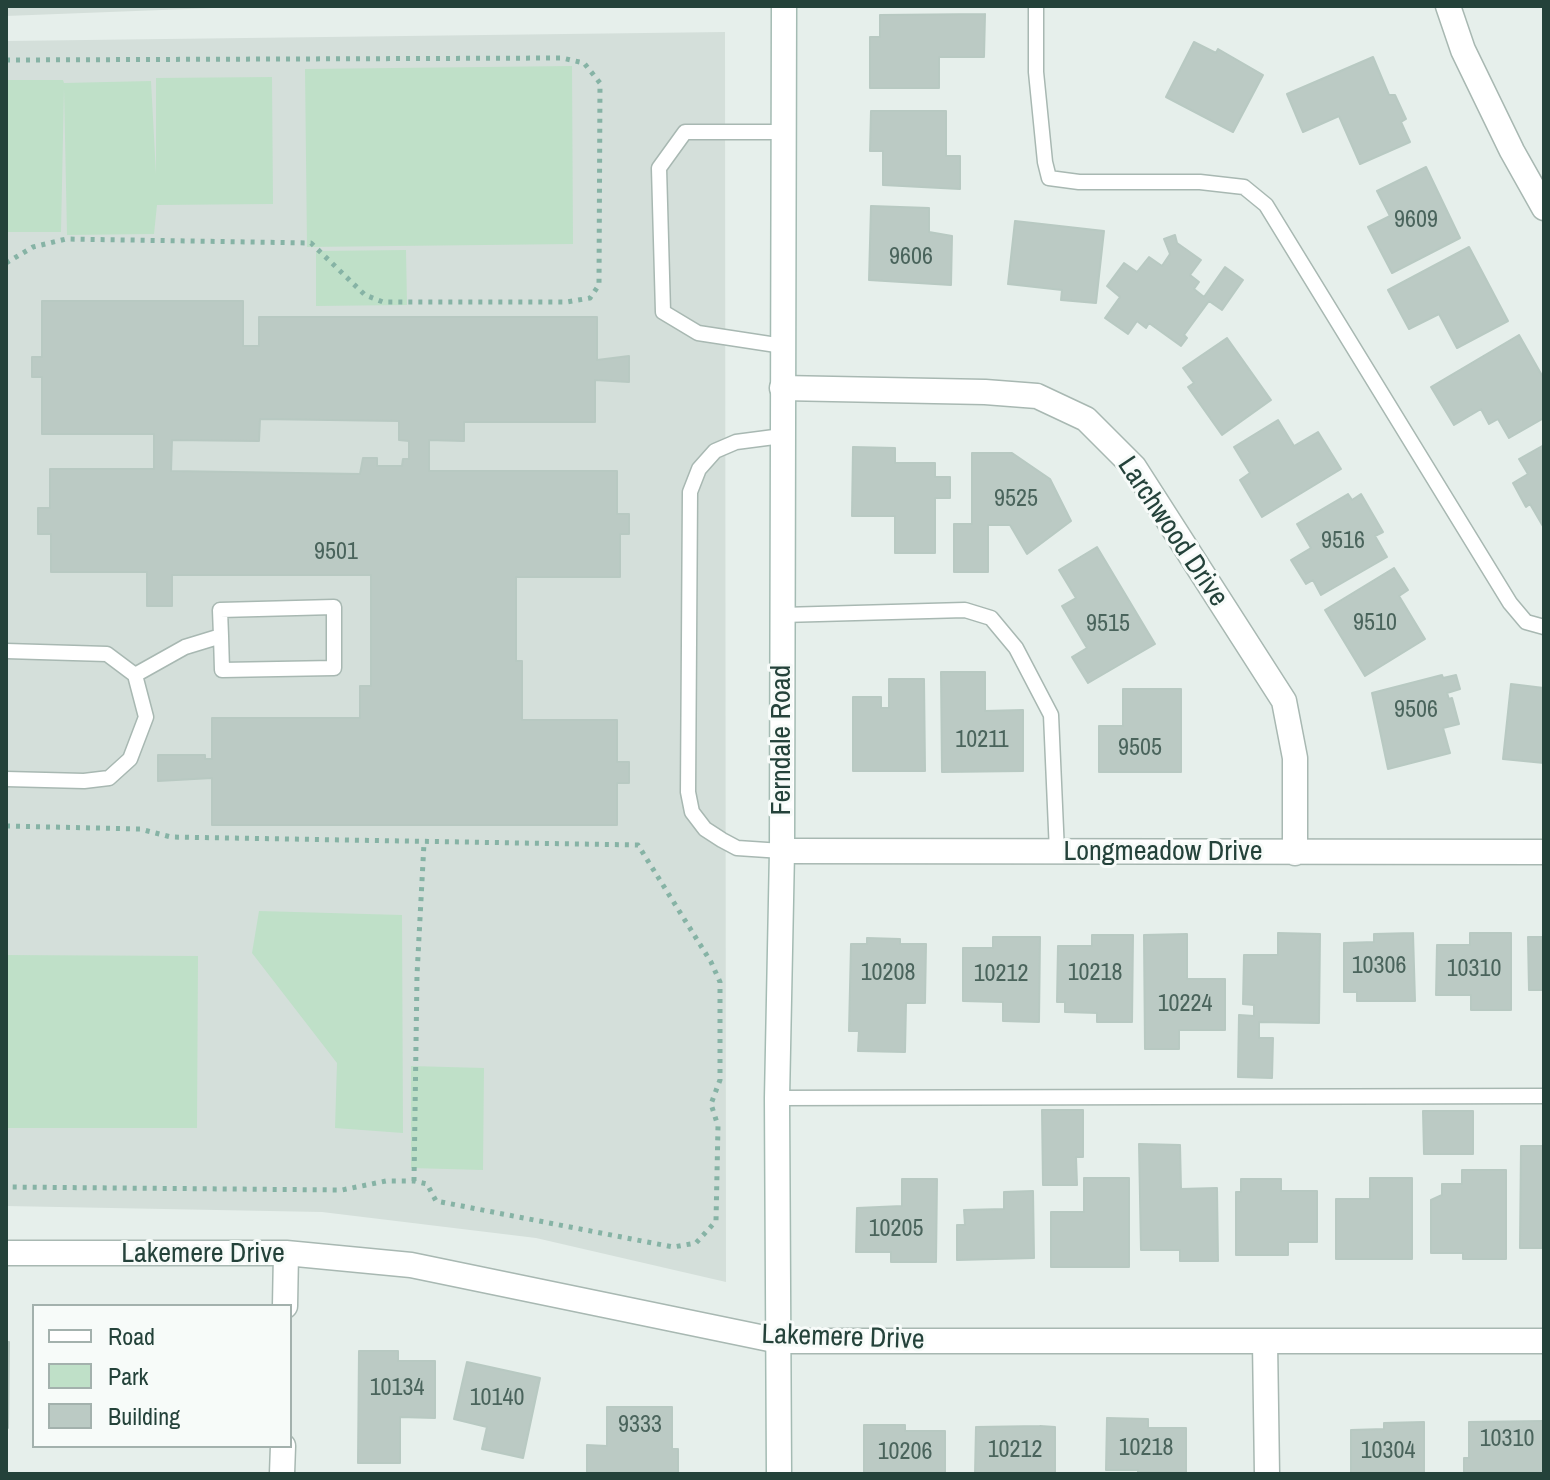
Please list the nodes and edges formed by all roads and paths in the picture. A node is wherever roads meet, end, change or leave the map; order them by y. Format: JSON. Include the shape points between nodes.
{"nodes":[{"id":1,"x":784,"y":6,"type":"edge"},
{"id":2,"x":1036,"y":6,"type":"edge"},
{"id":3,"x":1448,"y":6,"type":"edge"},
{"id":4,"x":6,"y":60,"type":"edge"},
{"id":5,"x":785,"y":132,"type":"junction"},
{"id":6,"x":1544,"y":208,"type":"edge"},
{"id":7,"x":6,"y":263,"type":"edge"},
{"id":8,"x":783,"y":346,"type":"junction"},
{"id":9,"x":782,"y":388,"type":"junction"},
{"id":10,"x":782,"y":436,"type":"junction"},
{"id":11,"x":782,"y":615,"type":"junction"},
{"id":12,"x":1544,"y":627,"type":"edge"},
{"id":13,"x":221,"y":636,"type":"junction"},
{"id":14,"x":6,"y":651,"type":"edge"},
{"id":15,"x":135,"y":675,"type":"junction"},
{"id":16,"x":6,"y":779,"type":"edge"},
{"id":17,"x":6,"y":826,"type":"edge"},
{"id":18,"x":424,"y":843,"type":"junction"},
{"id":19,"x":782,"y":851,"type":"junction"},
{"id":20,"x":1057,"y":852,"type":"junction"},
{"id":21,"x":1544,"y":852,"type":"edge"},
{"id":22,"x":1295,"y":853,"type":"junction"},
{"id":23,"x":1544,"y":1096,"type":"edge"},
{"id":24,"x":777,"y":1098,"type":"junction"},
{"id":25,"x":414,"y":1181,"type":"junction"},
{"id":26,"x":6,"y":1187,"type":"edge"},
{"id":27,"x":6,"y":1253,"type":"edge"},
{"id":28,"x":286,"y":1253,"type":"junction"},
{"id":29,"x":285,"y":1304,"type":"edge"},
{"id":30,"x":779,"y":1341,"type":"junction"},
{"id":31,"x":1544,"y":1341,"type":"edge"},
{"id":32,"x":1265,"y":1342,"type":"junction"},
{"id":33,"x":283,"y":1448,"type":"edge"},
{"id":34,"x":282,"y":1474,"type":"edge"},
{"id":35,"x":779,"y":1474,"type":"edge"},
{"id":36,"x":1267,"y":1474,"type":"edge"}],
"edges":[{"from":1,"to":5,"type":"street","name":"Ferndale Road"},
{"from":2,"to":12,"type":"lane","via":[[1036,72],[1049,178],[1244,187],[1266,205],[1510,603],[1526,622]]},
{"from":3,"to":6,"type":"street","via":[[1481,88]]},
{"from":4,"to":7,"type":"path","via":[[562,58],[584,63],[600,83],[599,285],[590,298],[383,302],[365,295],[311,243],[66,239],[33,247]]},
{"from":5,"to":8,"type":"street","name":"Ferndale Road"},
{"from":5,"to":8,"type":"lane","via":[[685,132],[659,168],[663,312],[698,333]]},
{"from":8,"to":9,"type":"street","name":"Ferndale Road"},
{"from":9,"to":10,"type":"street","name":"Ferndale Road"},
{"from":9,"to":22,"type":"street","name":"Larchwood Drive","via":[[1037,396],[1086,419],[1134,467],[1284,701],[1295,758]]},
{"from":10,"to":11,"type":"street","name":"Ferndale Road"},
{"from":10,"to":19,"type":"lane","via":[[736,442],[715,451],[699,469],[690,492],[688,777],[692,812],[705,829],[737,848]]},
{"from":11,"to":19,"type":"street","name":"Ferndale Road"},
{"from":11,"to":20,"type":"lane","via":[[965,610],[991,618],[1016,648],[1051,715]]},
{"from":13,"to":13,"type":"lane","via":[[220,610],[334,607],[334,668],[222,670]]},
{"from":13,"to":15,"type":"lane","via":[[185,647]]},
{"from":14,"to":15,"type":"lane","via":[[107,654]]},
{"from":15,"to":16,"type":"lane","via":[[146,717],[130,759],[109,778]]},
{"from":17,"to":18,"type":"path","via":[[140,829],[171,837]]},
{"from":18,"to":25,"type":"path"},
{"from":18,"to":25,"type":"path","via":[[638,845],[720,982],[720,1080],[711,1104],[718,1126],[716,1221],[696,1243],[673,1247],[436,1201],[427,1184]]},
{"from":19,"to":20,"type":"street","name":"Longmeadow Drive"},
{"from":19,"to":24,"type":"street","name":"Ferndale Road"},
{"from":20,"to":22,"type":"street","name":"Longmeadow Drive"},
{"from":21,"to":22,"type":"street","name":"Longmeadow Drive"},
{"from":23,"to":24,"type":"lane"},
{"from":24,"to":30,"type":"street","name":"Ferndale Road"},
{"from":25,"to":26,"type":"path","via":[[342,1190]]},
{"from":27,"to":28,"type":"street","name":"Lakemere Drive"},
{"from":28,"to":29,"type":"street"},
{"from":28,"to":30,"type":"street","name":"Lakemere Drive","via":[[411,1265]]},
{"from":30,"to":32,"type":"street","name":"Lakemere Drive"},
{"from":30,"to":35,"type":"street","name":"Ferndale Road"},
{"from":31,"to":32,"type":"street","name":"Lakemere Drive"},
{"from":32,"to":36,"type":"street"},
{"from":33,"to":34,"type":"street"}]}
